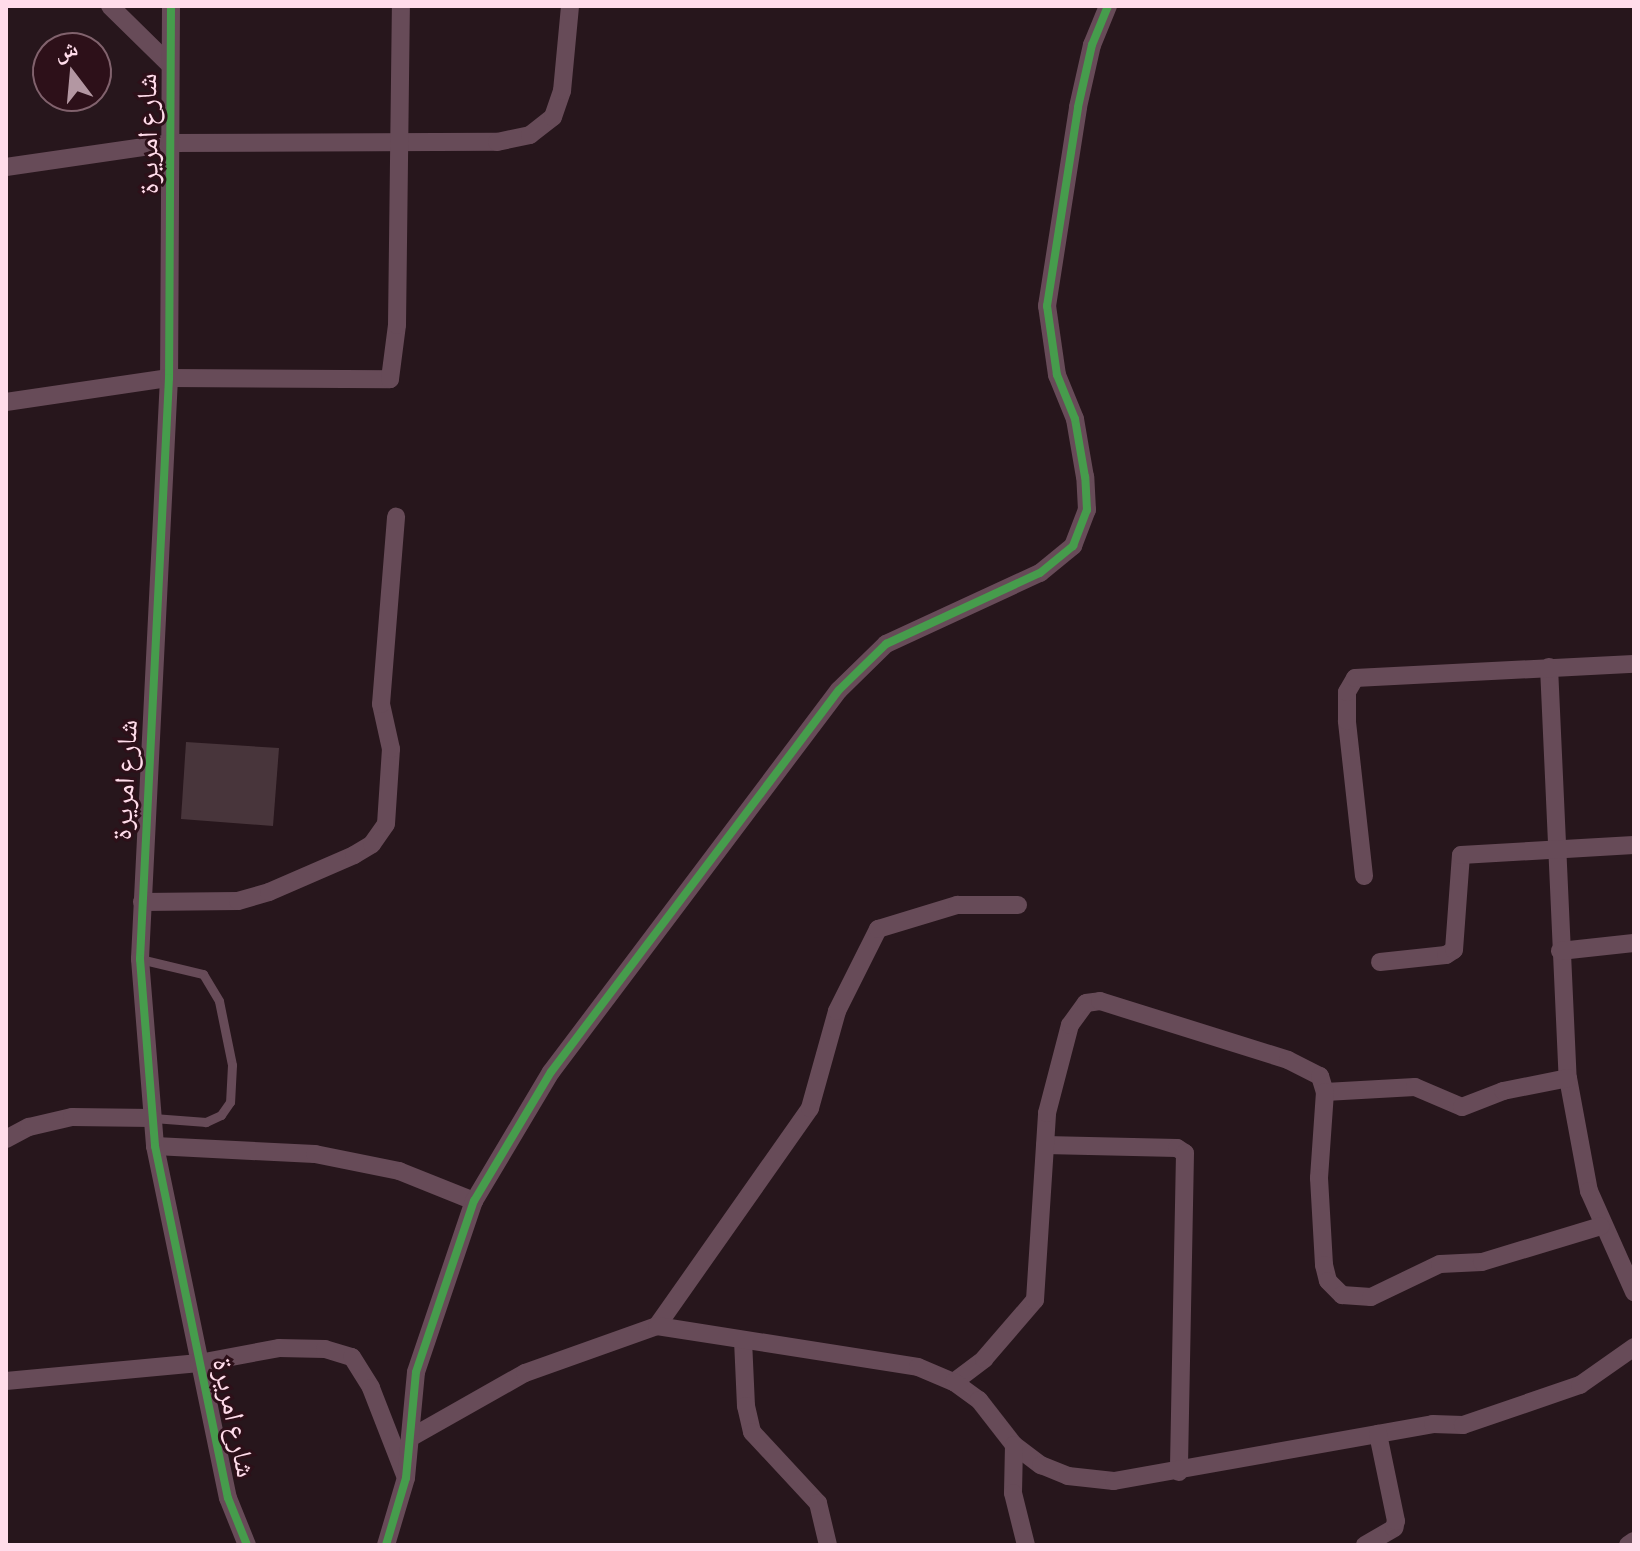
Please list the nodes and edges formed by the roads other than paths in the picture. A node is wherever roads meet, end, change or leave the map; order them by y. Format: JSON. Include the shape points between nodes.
{"nodes":[{"id":1,"x":110,"y":6,"type":"edge"},
{"id":2,"x":171,"y":6,"type":"edge"},
{"id":3,"x":401,"y":6,"type":"edge"},
{"id":4,"x":570,"y":6,"type":"edge"},
{"id":5,"x":1108,"y":6,"type":"edge"},
{"id":6,"x":170,"y":65,"type":"junction"},
{"id":7,"x":170,"y":143,"type":"junction"},
{"id":8,"x":400,"y":143,"type":"junction"},
{"id":9,"x":6,"y":167,"type":"edge"},
{"id":10,"x":169,"y":378,"type":"junction"},
{"id":11,"x":6,"y":402,"type":"edge"},
{"id":12,"x":396,"y":517,"type":"dead end"},
{"id":13,"x":1634,"y":664,"type":"edge"},
{"id":14,"x":1549,"y":667,"type":"junction"},
{"id":15,"x":1634,"y":845,"type":"edge"},
{"id":16,"x":1558,"y":850,"type":"junction"},
{"id":17,"x":1364,"y":876,"type":"dead end"},
{"id":18,"x":142,"y":902,"type":"junction"},
{"id":19,"x":1018,"y":905,"type":"dead end"},
{"id":20,"x":1634,"y":943,"type":"edge"},
{"id":21,"x":1560,"y":951,"type":"junction"},
{"id":22,"x":140,"y":959,"type":"junction"},
{"id":23,"x":1380,"y":962,"type":"dead end"},
{"id":24,"x":1568,"y":1078,"type":"junction"},
{"id":25,"x":1325,"y":1092,"type":"junction"},
{"id":26,"x":152,"y":1118,"type":"junction"},
{"id":27,"x":6,"y":1139,"type":"edge"},
{"id":28,"x":1045,"y":1145,"type":"junction"},
{"id":29,"x":155,"y":1146,"type":"junction"},
{"id":30,"x":474,"y":1201,"type":"junction"},
{"id":31,"x":1601,"y":1226,"type":"junction"},
{"id":32,"x":1634,"y":1292,"type":"edge"},
{"id":33,"x":657,"y":1326,"type":"junction"},
{"id":34,"x":743,"y":1340,"type":"junction"},
{"id":35,"x":1634,"y":1347,"type":"edge"},
{"id":36,"x":199,"y":1363,"type":"junction"},
{"id":37,"x":6,"y":1381,"type":"edge"},
{"id":38,"x":954,"y":1382,"type":"junction"},
{"id":39,"x":1378,"y":1434,"type":"junction"},
{"id":40,"x":410,"y":1438,"type":"junction"},
{"id":41,"x":1014,"y":1445,"type":"junction"},
{"id":42,"x":1179,"y":1472,"type":"junction"},
{"id":43,"x":406,"y":1478,"type":"junction"},
{"id":44,"x":1634,"y":1541,"type":"edge"},
{"id":45,"x":247,"y":1545,"type":"edge"},
{"id":46,"x":386,"y":1545,"type":"edge"},
{"id":47,"x":828,"y":1545,"type":"edge"},
{"id":48,"x":1026,"y":1545,"type":"edge"},
{"id":49,"x":1365,"y":1545,"type":"edge"},
{"id":50,"x":1628,"y":1545,"type":"edge"}],
"edges":[{"from":1,"to":6,"type":"street"},
{"from":2,"to":6,"type":"street","name":"شارع امريرة"},
{"from":3,"to":8,"type":"street"},
{"from":4,"to":8,"type":"street","via":[[562,91],[553,117],[530,135],[497,142]]},
{"from":5,"to":30,"type":"street","via":[[1092,45],[1078,107],[1047,306],[1057,375],[1075,419],[1085,477],[1087,510],[1073,546],[1040,573],[886,644],[839,690],[568,1048]]},
{"from":6,"to":7,"type":"street","name":"شارع امريرة"},
{"from":7,"to":8,"type":"street"},
{"from":7,"to":9,"type":"street"},
{"from":7,"to":10,"type":"street","name":"شارع امريرة"},
{"from":8,"to":10,"type":"street","via":[[397,325],[390,379]]},
{"from":10,"to":11,"type":"street"},
{"from":10,"to":18,"type":"street","name":"شارع امريرة"},
{"from":12,"to":18,"type":"street","via":[[381,704],[391,749],[386,824],[372,844],[354,855],[269,892],[238,901]]},
{"from":13,"to":14,"type":"street"},
{"from":14,"to":16,"type":"street"},
{"from":14,"to":17,"type":"street","via":[[1361,676],[1350,682],[1347,721]]},
{"from":15,"to":16,"type":"street"},
{"from":16,"to":21,"type":"street"},
{"from":16,"to":23,"type":"street","via":[[1461,855],[1454,950]]},
{"from":18,"to":22,"type":"street","name":"شارع امريرة"},
{"from":19,"to":33,"type":"street","via":[[957,905],[878,929],[837,1011],[810,1108]]},
{"from":20,"to":21,"type":"street"},
{"from":21,"to":24,"type":"street"},
{"from":22,"to":26,"type":"street","name":"شارع امريرة"},
{"from":22,"to":26,"type":"lane","via":[[203,974],[219,1001],[232,1065],[230,1102],[221,1115],[206,1122]]},
{"from":24,"to":25,"type":"street","via":[[1503,1091],[1462,1107],[1415,1087]]},
{"from":24,"to":31,"type":"street","via":[[1589,1191]]},
{"from":25,"to":28,"type":"street","via":[[1320,1076],[1288,1060],[1100,1001],[1086,1003],[1070,1025],[1057,1068]]},
{"from":25,"to":31,"type":"street","via":[[1319,1178],[1324,1265],[1328,1281],[1342,1295],[1371,1297],[1440,1264],[1482,1262]]},
{"from":26,"to":27,"type":"street","via":[[72,1117],[29,1127]]},
{"from":26,"to":29,"type":"street","name":"شارع امريرة"},
{"from":28,"to":38,"type":"street","via":[[1035,1300],[984,1359]]},
{"from":28,"to":42,"type":"street","via":[[1177,1148],[1185,1153]]},
{"from":29,"to":30,"type":"street","via":[[315,1154],[399,1171]]},
{"from":29,"to":36,"type":"street","name":"شارع امريرة"},
{"from":30,"to":40,"type":"street","via":[[416,1372]]},
{"from":31,"to":32,"type":"street"},
{"from":33,"to":34,"type":"street"},
{"from":33,"to":40,"type":"street","via":[[525,1373]]},
{"from":34,"to":38,"type":"street","via":[[896,1362]]},
{"from":34,"to":47,"type":"street","via":[[752,1432],[818,1503]]},
{"from":35,"to":39,"type":"street","via":[[1580,1385],[1503,1412],[1456,1426],[1433,1424]]},
{"from":36,"to":37,"type":"street"},
{"from":36,"to":43,"type":"street","via":[[279,1348],[325,1349],[352,1357],[371,1388]]},
{"from":36,"to":45,"type":"street","name":"شارع امريرة","via":[[228,1498]]},
{"from":38,"to":41,"type":"street","via":[[979,1400]]},
{"from":39,"to":42,"type":"street"},
{"from":39,"to":49,"type":"street","via":[[1396,1521],[1394,1528]]},
{"from":40,"to":43,"type":"street"},
{"from":41,"to":42,"type":"street","via":[[1068,1476],[1114,1481]]},
{"from":41,"to":48,"type":"street","via":[[1013,1493]]},
{"from":43,"to":46,"type":"street"},
{"from":44,"to":50,"type":"street"}]}
